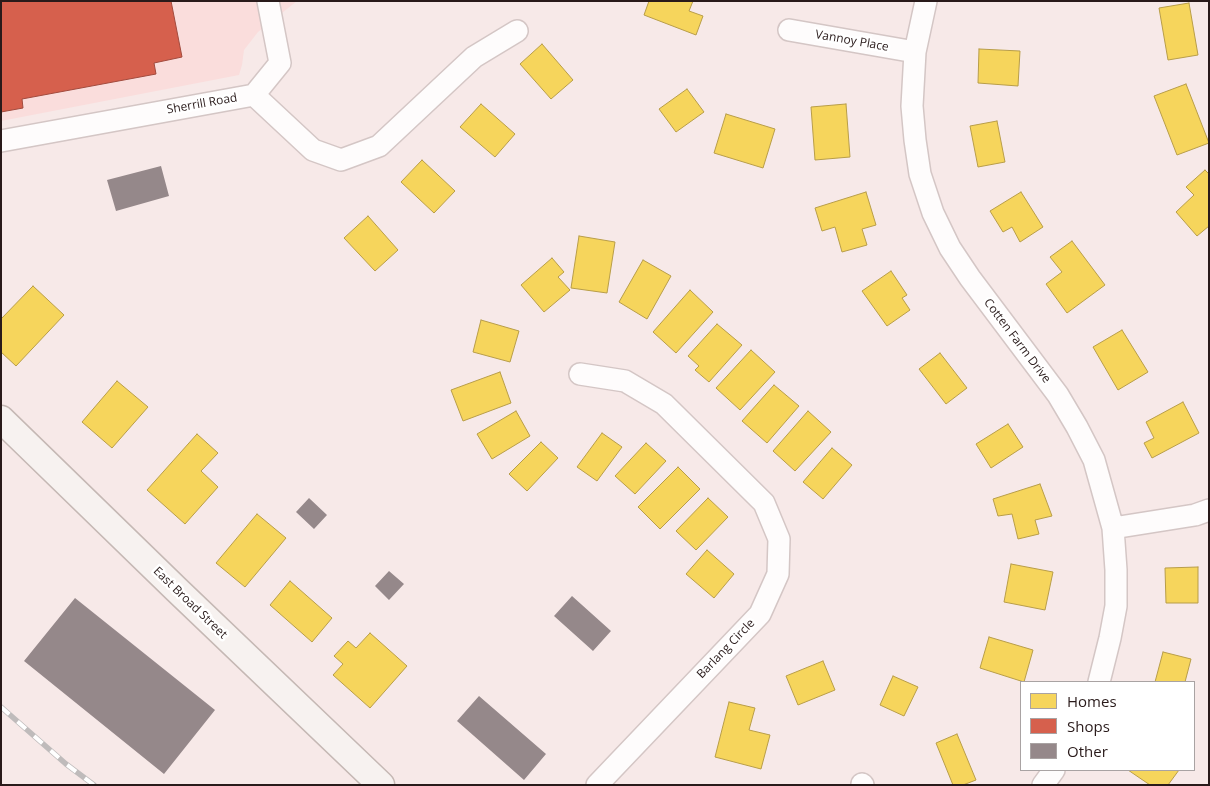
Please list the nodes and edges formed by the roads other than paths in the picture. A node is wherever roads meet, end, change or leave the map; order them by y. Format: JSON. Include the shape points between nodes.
{"nodes":[{"id":1,"x":268,"y":1,"type":"edge"},
{"id":2,"x":926,"y":1,"type":"edge"},
{"id":3,"x":789,"y":30,"type":"dead end"},
{"id":4,"x":517,"y":31,"type":"dead end"},
{"id":5,"x":915,"y":52,"type":"junction"},
{"id":6,"x":254,"y":95,"type":"junction"},
{"id":7,"x":1,"y":141,"type":"edge"},
{"id":8,"x":580,"y":374,"type":"dead end"},
{"id":9,"x":1,"y":420,"type":"edge"},
{"id":10,"x":1209,"y":510,"type":"edge"},
{"id":11,"x":1113,"y":528,"type":"junction"},
{"id":12,"x":1099,"y":681,"type":"edge"},
{"id":13,"x":1053,"y":771,"type":"edge"},
{"id":14,"x":381,"y":785,"type":"edge"},
{"id":15,"x":596,"y":785,"type":"edge"},
{"id":16,"x":1043,"y":785,"type":"edge"}],
"edges":[{"from":1,"to":6,"type":"street","via":[[280,62]]},
{"from":2,"to":5,"type":"street","name":"Cotten Farm Drive"},
{"from":3,"to":5,"type":"street","name":"Vannoy Place"},
{"from":4,"to":6,"type":"street","name":"Sherrill Road","via":[[474,57],[379,146],[341,160],[313,150]]},
{"from":5,"to":11,"type":"street","name":"Cotten Farm Drive","via":[[912,106],[915,140],[920,174],[933,213],[950,248],[970,278],[1058,395],[1078,427],[1094,460]]},
{"from":6,"to":7,"type":"street","name":"Sherrill Road"},
{"from":8,"to":15,"type":"street","name":"Barlang Circle","via":[[625,381],[664,404],[764,503],[779,539],[778,574],[760,614]]},
{"from":9,"to":14,"type":"main road","name":"East Broad Street"},
{"from":10,"to":11,"type":"street","via":[[1196,515]]},
{"from":11,"to":12,"type":"street","name":"Cotten Farm Drive","via":[[1116,606]]},
{"from":13,"to":16,"type":"street"}]}
